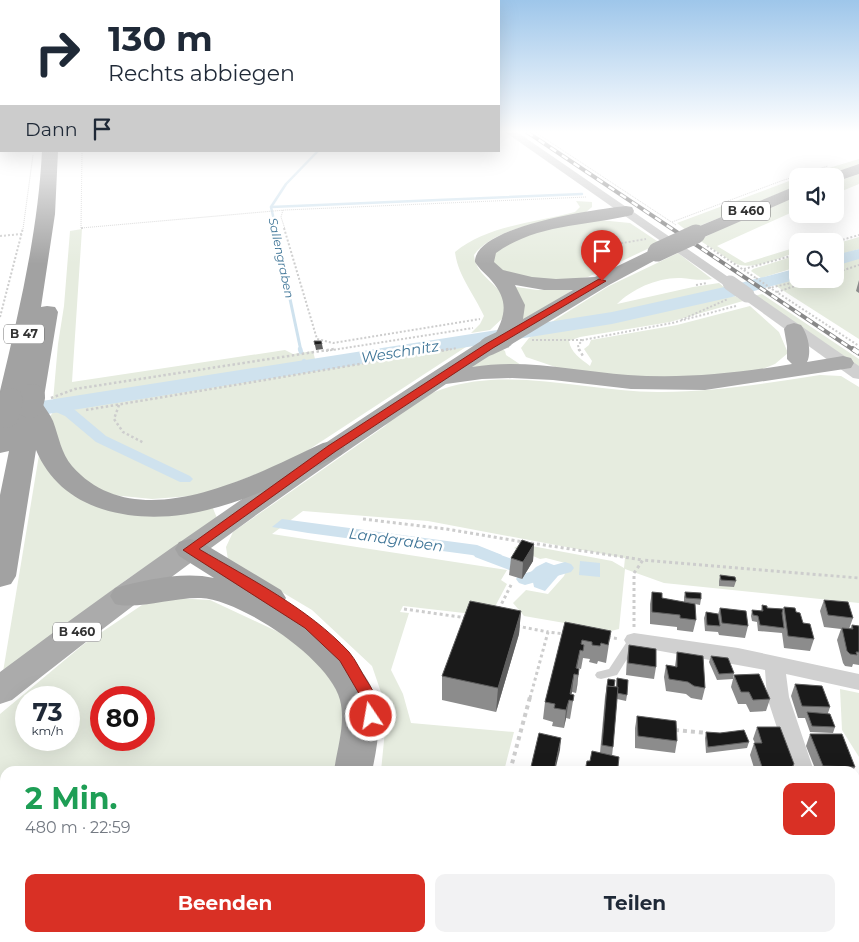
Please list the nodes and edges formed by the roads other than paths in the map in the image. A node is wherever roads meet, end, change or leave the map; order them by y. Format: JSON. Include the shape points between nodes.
{"nodes":[{"id":1,"x":47,"y":176,"type":"edge"},
{"id":2,"x":62,"y":176,"type":"edge"},
{"id":3,"x":575,"y":176,"type":"edge"},
{"id":4,"x":789,"y":195,"type":"edge"},
{"id":5,"x":604,"y":196,"type":"junction"},
{"id":6,"x":628,"y":213,"type":"junction"},
{"id":7,"x":594,"y":214,"type":"junction"},
{"id":8,"x":576,"y":220,"type":"junction"},
{"id":9,"x":660,"y":244,"type":"junction"},
{"id":10,"x":496,"y":274,"type":"junction"},
{"id":11,"x":602,"y":281,"type":"junction"},
{"id":12,"x":794,"y":329,"type":"junction"},
{"id":13,"x":511,"y":337,"type":"junction"},
{"id":14,"x":798,"y":359,"type":"junction"},
{"id":15,"x":845,"y":365,"type":"edge"},
{"id":16,"x":553,"y":373,"type":"junction"},
{"id":17,"x":772,"y":373,"type":"junction"},
{"id":18,"x":438,"y":379,"type":"junction"},
{"id":19,"x":20,"y":415,"type":"edge"},
{"id":20,"x":332,"y":449,"type":"junction"},
{"id":21,"x":190,"y":550,"type":"junction"},
{"id":22,"x":0,"y":576,"type":"edge"},
{"id":23,"x":126,"y":596,"type":"junction"},
{"id":24,"x":634,"y":640,"type":"joint"},
{"id":25,"x":775,"y":664,"type":"junction"},
{"id":26,"x":601,"y":676,"type":"dead end"},
{"id":27,"x":859,"y":682,"type":"edge"},
{"id":28,"x":0,"y":691,"type":"edge"},
{"id":29,"x":355,"y":766,"type":"edge"},
{"id":30,"x":367,"y":766,"type":"edge"},
{"id":31,"x":800,"y":766,"type":"edge"}],
"edges":[{"from":1,"to":19,"type":"highway","number":"B 47"},
{"from":2,"to":19,"type":"highway","number":"B 47","via":[[52,280]]},
{"from":3,"to":5,"type":"street"},
{"from":4,"to":9,"type":"main road","number":"B 460","bridge":true,"via":[[701,240]]},
{"from":5,"to":6,"type":"street"},
{"from":5,"to":7,"type":"main road"},
{"from":6,"to":7,"type":"main road"},
{"from":6,"to":8,"type":"main road"},
{"from":6,"to":9,"type":"street"},
{"from":7,"to":8,"type":"main road"},
{"from":8,"to":10,"type":"main road","via":[[524,231],[490,246],[484,253],[484,259],[486,266]]},
{"from":9,"to":11,"type":"main road","number":"B 460"},
{"from":9,"to":12,"type":"street","via":[[745,293]]},
{"from":10,"to":11,"type":"main road","via":[[541,285]]},
{"from":10,"to":13,"type":"main road","via":[[513,296],[516,307]]},
{"from":11,"to":13,"type":"main road","number":"B 460"},
{"from":12,"to":14,"type":"main road"},
{"from":12,"to":15,"type":"street"},
{"from":13,"to":16,"type":"main road","via":[[522,357]]},
{"from":13,"to":18,"type":"main road","number":"B 460"},
{"from":14,"to":15,"type":"main road"},
{"from":14,"to":17,"type":"main road"},
{"from":15,"to":17,"type":"main road"},
{"from":16,"to":17,"type":"main road","via":[[676,383],[732,380]]},
{"from":16,"to":18,"type":"main road","via":[[498,371]]},
{"from":18,"to":20,"type":"main road","number":"B 460"},
{"from":19,"to":20,"type":"highway","via":[[65,476],[99,500],[118,504],[163,507],[220,498]]},
{"from":19,"to":22,"type":"highway","number":"B 47"},
{"from":20,"to":21,"type":"main road","number":"B 460"},
{"from":21,"to":23,"type":"main road","number":"B 460"},
{"from":21,"to":30,"type":"highway","via":[[310,625],[345,657],[369,697],[373,735]]},
{"from":23,"to":28,"type":"main road","number":"B 460"},
{"from":23,"to":29,"type":"highway","via":[[171,589],[211,588],[248,602],[303,631],[336,663],[358,699],[360,738]]},
{"from":24,"to":25,"type":"street"},
{"from":24,"to":26,"type":"lane","via":[[613,672]]},
{"from":25,"to":27,"type":"street"},
{"from":25,"to":31,"type":"street","via":[[778,697]]}]}
